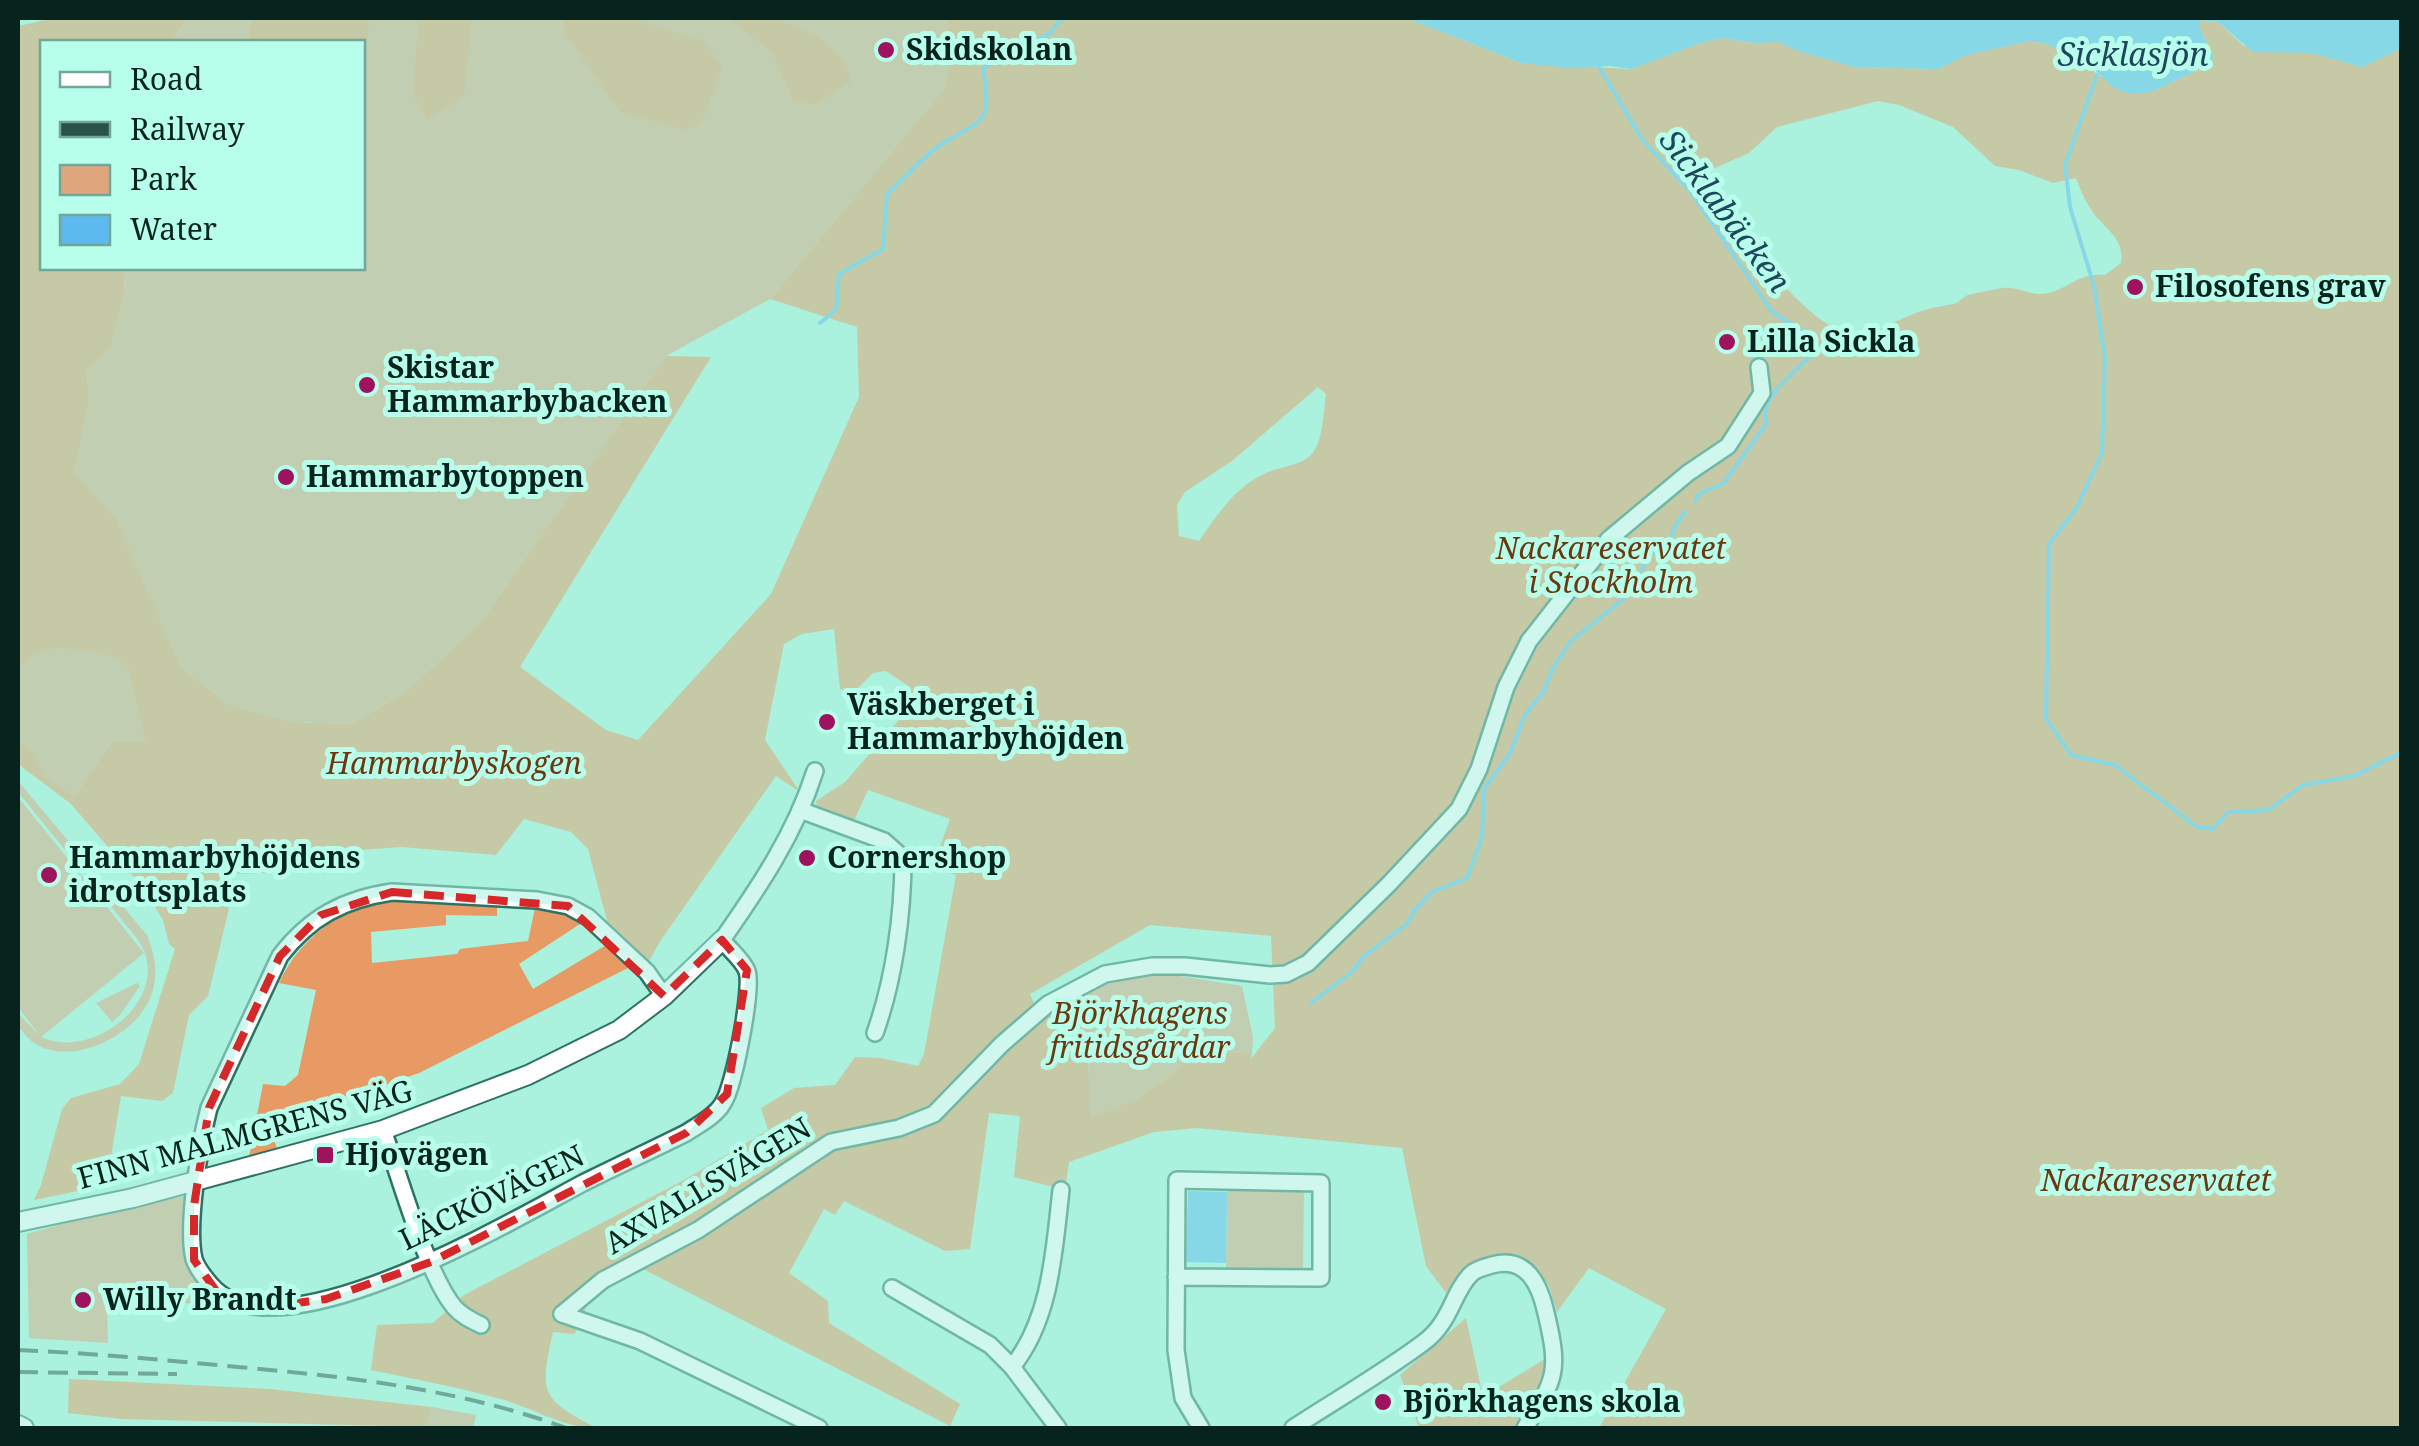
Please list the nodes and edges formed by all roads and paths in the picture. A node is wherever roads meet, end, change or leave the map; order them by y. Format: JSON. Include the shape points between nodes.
{"nodes":[{"id":1,"x":1759,"y":367,"type":"dead end"},
{"id":2,"x":815,"y":771,"type":"dead end"},
{"id":3,"x":800,"y":810,"type":"junction"},
{"id":4,"x":722,"y":940,"type":"junction"},
{"id":5,"x":664,"y":996,"type":"junction"},
{"id":6,"x":875,"y":1034,"type":"dead end"},
{"id":7,"x":383,"y":1130,"type":"junction"},
{"id":8,"x":198,"y":1182,"type":"junction"},
{"id":9,"x":1060,"y":1190,"type":"dead end"},
{"id":10,"x":18,"y":1222,"type":"edge"},
{"id":11,"x":431,"y":1262,"type":"junction"},
{"id":12,"x":1176,"y":1277,"type":"junction"},
{"id":13,"x":892,"y":1288,"type":"dead end"},
{"id":14,"x":481,"y":1324,"type":"dead end"},
{"id":15,"x":1012,"y":1367,"type":"junction"},
{"id":16,"x":819,"y":1428,"type":"edge"},
{"id":17,"x":1058,"y":1428,"type":"edge"},
{"id":18,"x":1201,"y":1428,"type":"edge"},
{"id":19,"x":1293,"y":1428,"type":"edge"},
{"id":20,"x":1525,"y":1428,"type":"edge"}],
"edges":[{"from":1,"to":16,"type":"street","name":"AXVALLSVÄGEN","via":[[1762,392],[1728,446],[1609,539],[1528,641],[1458,809],[1308,962],[1270,975],[1186,966],[1106,974],[1048,1004],[934,1114],[831,1142],[698,1230],[603,1280],[562,1314],[640,1342]]},
{"from":2,"to":3,"type":"street","name":"FINN MALMGRENS VÄG"},
{"from":3,"to":4,"type":"street","name":"FINN MALMGRENS VÄG"},
{"from":3,"to":6,"type":"street","via":[[884,842],[902,858],[893,955]]},
{"from":4,"to":5,"type":"street","name":"FINN MALMGRENS VÄG"},
{"from":4,"to":11,"type":"street","name":"LÄCKÖVÄGEN","via":[[747,970],[748,989],[722,1106],[686,1133]]},
{"from":5,"to":7,"type":"street","name":"FINN MALMGRENS VÄG","via":[[619,1030],[528,1075]]},
{"from":5,"to":8,"type":"street","name":"LÄCKÖVÄGEN","via":[[606,933],[568,906],[392,892],[342,904],[312,922],[280,956],[210,1108]]},
{"from":7,"to":8,"type":"street","name":"FINN MALMGRENS VÄG"},
{"from":7,"to":11,"type":"street"},
{"from":8,"to":10,"type":"street","name":"FINN MALMGRENS VÄG"},
{"from":8,"to":11,"type":"street","name":"LÄCKÖVÄGEN","via":[[194,1260],[217,1292],[246,1305],[278,1308],[324,1300]]},
{"from":9,"to":15,"type":"street","via":[[1043,1310]]},
{"from":11,"to":14,"type":"street","via":[[451,1304]]},
{"from":12,"to":12,"type":"street","via":[[1321,1278],[1321,1183],[1176,1180]]},
{"from":12,"to":18,"type":"street","via":[[1178,1366],[1184,1398]]},
{"from":13,"to":15,"type":"street","via":[[990,1345]]},
{"from":15,"to":17,"type":"street"},
{"from":19,"to":20,"type":"street","via":[[1427,1341],[1471,1274],[1499,1263],[1531,1274],[1554,1348],[1550,1387]]}]}
